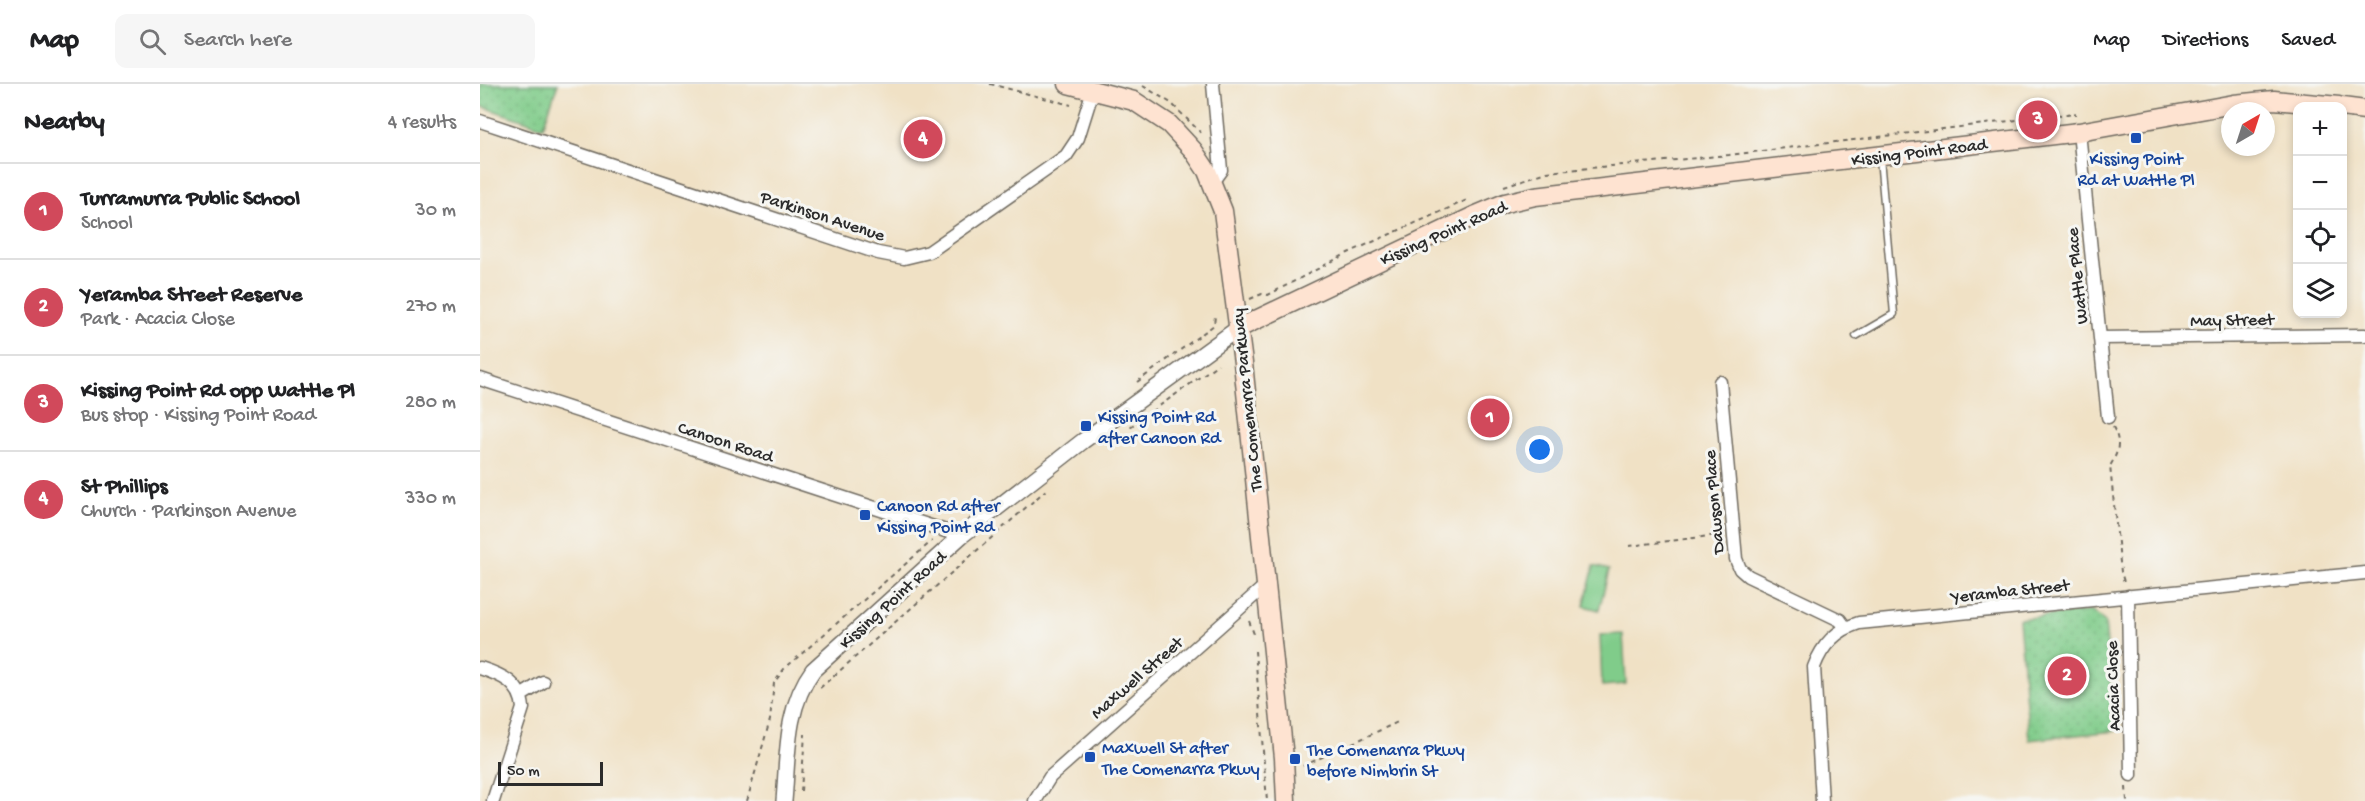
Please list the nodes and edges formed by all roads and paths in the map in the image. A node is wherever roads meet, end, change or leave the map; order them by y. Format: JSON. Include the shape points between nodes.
{"nodes":[{"id":1,"x":990,"y":84,"type":"edge"},
{"id":2,"x":1068,"y":84,"type":"edge"},
{"id":3,"x":1212,"y":84,"type":"edge"},
{"id":4,"x":1093,"y":90,"type":"junction"},
{"id":5,"x":2293,"y":102,"type":"edge"},
{"id":6,"x":1071,"y":105,"type":"dead end"},
{"id":7,"x":2347,"y":108,"type":"edge"},
{"id":8,"x":2365,"y":110,"type":"edge"},
{"id":9,"x":480,"y":121,"type":"edge"},
{"id":10,"x":2079,"y":132,"type":"junction"},
{"id":11,"x":1880,"y":155,"type":"junction"},
{"id":12,"x":1213,"y":181,"type":"junction"},
{"id":13,"x":1238,"y":329,"type":"junction"},
{"id":14,"x":2365,"y":335,"type":"edge"},
{"id":15,"x":1856,"y":336,"type":"dead end"},
{"id":16,"x":2100,"y":338,"type":"junction"},
{"id":17,"x":1218,"y":364,"type":"dead end"},
{"id":18,"x":480,"y":379,"type":"edge"},
{"id":19,"x":1720,"y":382,"type":"dead end"},
{"id":20,"x":2108,"y":417,"type":"joint"},
{"id":21,"x":1126,"y":429,"type":"dead end"},
{"id":22,"x":1053,"y":484,"type":"dead end"},
{"id":23,"x":1718,"y":535,"type":"dead end"},
{"id":24,"x":962,"y":536,"type":"junction"},
{"id":25,"x":1629,"y":546,"type":"dead end"},
{"id":26,"x":2365,"y":573,"type":"edge"},
{"id":27,"x":1266,"y":585,"type":"junction"},
{"id":28,"x":2128,"y":596,"type":"junction"},
{"id":29,"x":1250,"y":621,"type":"dead end"},
{"id":30,"x":1845,"y":627,"type":"junction"},
{"id":31,"x":480,"y":669,"type":"edge"},
{"id":32,"x":543,"y":682,"type":"dead end"},
{"id":33,"x":818,"y":690,"type":"dead end"},
{"id":34,"x":522,"y":695,"type":"junction"},
{"id":35,"x":1400,"y":721,"type":"dead end"},
{"id":36,"x":806,"y":729,"type":"dead end"},
{"id":37,"x":1303,"y":766,"type":"dead end"},
{"id":38,"x":2128,"y":778,"type":"joint"},
{"id":39,"x":493,"y":801,"type":"edge"},
{"id":40,"x":784,"y":801,"type":"edge"},
{"id":41,"x":800,"y":801,"type":"edge"},
{"id":42,"x":1035,"y":801,"type":"edge"},
{"id":43,"x":1267,"y":801,"type":"edge"},
{"id":44,"x":1286,"y":801,"type":"edge"},
{"id":45,"x":1822,"y":801,"type":"edge"},
{"id":46,"x":2127,"y":801,"type":"edge"}],
"edges":[{"from":1,"to":6,"type":"path"},
{"from":2,"to":4,"type":"main road","name":"The Comenarra Parkway"},
{"from":3,"to":12,"type":"street","via":[[1221,170]]},
{"from":4,"to":9,"type":"street","name":"Parkinson Avenue","via":[[1078,138],[1066,156],[929,252],[904,258],[878,253]]},
{"from":4,"to":12,"type":"main road","name":"The Comenarra Parkway","via":[[1134,101],[1164,120],[1193,150]]},
{"from":5,"to":10,"type":"main road","name":"Kissing Point Road","via":[[2234,104]]},
{"from":7,"to":8,"type":"main road","name":"Kissing Point Road"},
{"from":10,"to":11,"type":"main road","name":"Kissing Point Road"},
{"from":10,"to":16,"type":"street","name":"Wattle Place"},
{"from":11,"to":13,"type":"main road","name":"Kissing Point Road","via":[[1598,188],[1505,203]]},
{"from":11,"to":15,"type":"lane","via":[[1894,314]]},
{"from":12,"to":13,"type":"main road","name":"The Comenarra Parkway","via":[[1223,211]]},
{"from":13,"to":24,"type":"street","name":"Kissing Point Road","via":[[1083,441]]},
{"from":13,"to":27,"type":"main road","name":"The Comenarra Parkway"},
{"from":14,"to":16,"type":"street","name":"May Street"},
{"from":16,"to":20,"type":"street","name":"Wattle Place"},
{"from":17,"to":21,"type":"path"},
{"from":18,"to":24,"type":"street","name":"Canoon Road"},
{"from":19,"to":30,"type":"street","name":"Dawson Place","via":[[1740,569],[1839,620]]},
{"from":20,"to":28,"type":"path","via":[[2119,440],[2110,466],[2121,572]]},
{"from":22,"to":33,"type":"path"},
{"from":23,"to":25,"type":"path"},
{"from":24,"to":40,"type":"street","name":"Kissing Point Road","via":[[813,670],[802,685],[791,727]]},
{"from":26,"to":28,"type":"street","name":"Yeramba Street"},
{"from":27,"to":42,"type":"street","name":"Maxwell Street","via":[[1050,777]]},
{"from":27,"to":44,"type":"main road","name":"The Comenarra Parkway"},
{"from":28,"to":30,"type":"street","name":"Yeramba Street"},
{"from":28,"to":38,"type":"street","name":"Acacia Close","via":[[2133,760]]},
{"from":29,"to":43,"type":"path"},
{"from":30,"to":45,"type":"street","via":[[1829,640],[1814,667]]},
{"from":31,"to":34,"type":"street","via":[[501,675]]},
{"from":32,"to":34,"type":"street"},
{"from":34,"to":39,"type":"street","via":[[522,714]]},
{"from":35,"to":37,"type":"path"},
{"from":36,"to":41,"type":"path"},
{"from":38,"to":46,"type":"path"}]}
